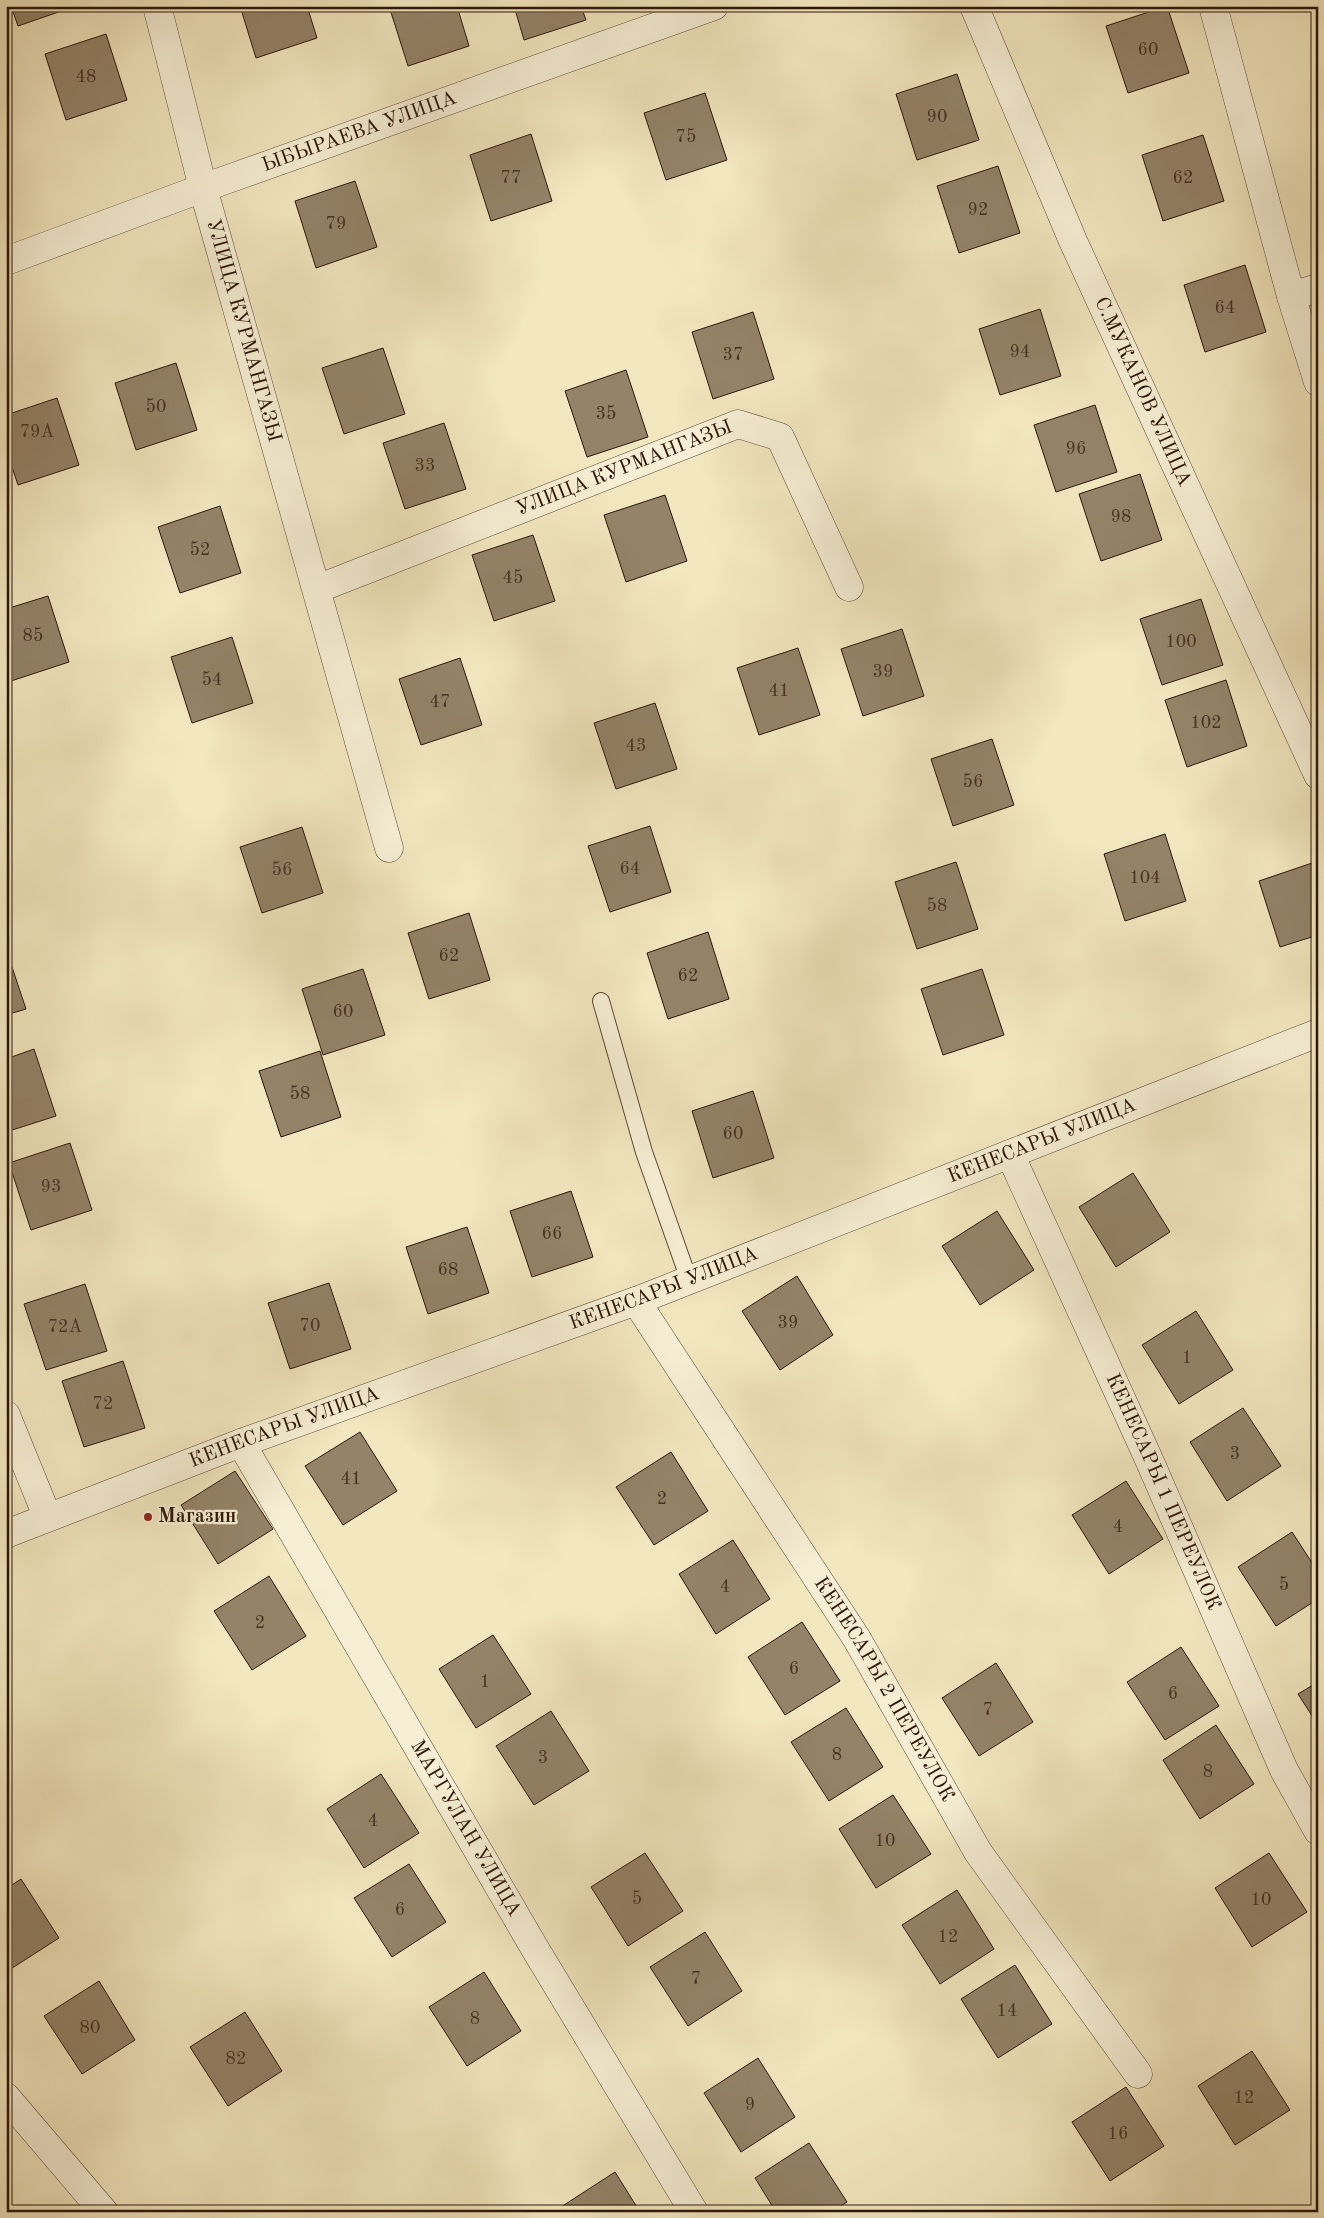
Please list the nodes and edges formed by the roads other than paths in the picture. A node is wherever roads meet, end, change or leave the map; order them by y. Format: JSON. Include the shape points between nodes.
{"nodes":[{"id":1,"x":157,"y":6,"type":"edge"},
{"id":2,"x":714,"y":6,"type":"edge"},
{"id":3,"x":974,"y":6,"type":"edge"},
{"id":4,"x":1212,"y":6,"type":"edge"},
{"id":5,"x":203,"y":188,"type":"junction"},
{"id":6,"x":6,"y":261,"type":"edge"},
{"id":7,"x":1318,"y":288,"type":"edge"},
{"id":8,"x":1291,"y":296,"type":"junction"},
{"id":9,"x":1318,"y":382,"type":"edge"},
{"id":10,"x":849,"y":587,"type":"dead end"},
{"id":11,"x":317,"y":589,"type":"junction"},
{"id":12,"x":1318,"y":775,"type":"edge"},
{"id":13,"x":388,"y":848,"type":"dead end"},
{"id":14,"x":601,"y":1001,"type":"dead end"},
{"id":15,"x":1318,"y":1032,"type":"edge"},
{"id":16,"x":1010,"y":1154,"type":"junction"},
{"id":17,"x":689,"y":1280,"type":"junction"},
{"id":18,"x":636,"y":1301,"type":"junction"},
{"id":19,"x":6,"y":1415,"type":"edge"},
{"id":20,"x":241,"y":1443,"type":"junction"},
{"id":21,"x":47,"y":1516,"type":"junction"},
{"id":22,"x":6,"y":1534,"type":"edge"},
{"id":23,"x":1318,"y":1831,"type":"edge"},
{"id":24,"x":1138,"y":2074,"type":"dead end"},
{"id":25,"x":6,"y":2097,"type":"edge"},
{"id":26,"x":104,"y":2212,"type":"edge"},
{"id":27,"x":694,"y":2212,"type":"edge"}],
"edges":[{"from":1,"to":5,"type":"street","name":"УЛИЦА КУРМАНГАЗЫ"},
{"from":2,"to":5,"type":"street","name":"ЫБЫРАЕВА УЛИЦА"},
{"from":3,"to":12,"type":"street","name":"С.МУКАНОВ УЛИЦА","via":[[1073,241]]},
{"from":4,"to":8,"type":"street"},
{"from":5,"to":6,"type":"street","name":"ЫБЫРАЕВА УЛИЦА"},
{"from":5,"to":11,"type":"street","name":"УЛИЦА КУРМАНГАЗЫ"},
{"from":7,"to":8,"type":"street"},
{"from":8,"to":9,"type":"street"},
{"from":10,"to":11,"type":"street","name":"УЛИЦА КУРМАНГАЗЫ","via":[[780,437],[738,424]]},
{"from":11,"to":13,"type":"street","name":"УЛИЦА КУРМАНГАЗЫ"},
{"from":14,"to":17,"type":"lane","via":[[644,1152]]},
{"from":15,"to":16,"type":"street","name":"КЕНЕСАРЫ УЛИЦА"},
{"from":16,"to":17,"type":"street","name":"КЕНЕСАРЫ УЛИЦА"},
{"from":16,"to":23,"type":"street","name":"КЕНЕСАРЫ 1 ПЕРЕУЛОК","via":[[1151,1464],[1284,1770]]},
{"from":17,"to":18,"type":"street","name":"КЕНЕСАРЫ УЛИЦА"},
{"from":18,"to":20,"type":"street","name":"КЕНЕСАРЫ УЛИЦА"},
{"from":18,"to":24,"type":"street","name":"КЕНЕСАРЫ 2 ПЕРЕУЛОК","via":[[857,1639],[978,1852]]},
{"from":19,"to":21,"type":"street"},
{"from":20,"to":21,"type":"street","name":"КЕНЕСАРЫ УЛИЦА"},
{"from":20,"to":27,"type":"street","name":"МАРГУЛАН УЛИЦА","via":[[534,1947]]},
{"from":21,"to":22,"type":"street","name":"КЕНЕСАРЫ УЛИЦА"},
{"from":25,"to":26,"type":"street"}]}
